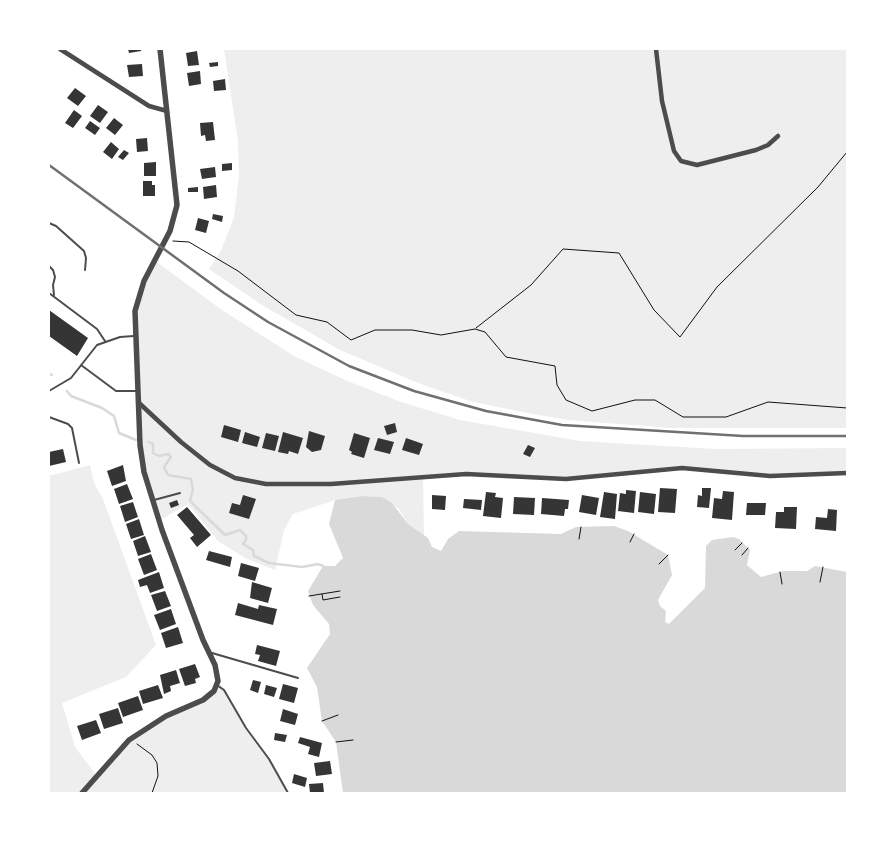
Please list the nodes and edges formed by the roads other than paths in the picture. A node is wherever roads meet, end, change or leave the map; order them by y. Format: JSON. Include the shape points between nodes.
{"nodes":[{"id":1,"x":60,"y":49,"type":"edge"},
{"id":2,"x":160,"y":49,"type":"edge"},
{"id":3,"x":656,"y":49,"type":"edge"},
{"id":4,"x":167,"y":111,"type":"junction"},
{"id":5,"x":778,"y":136,"type":"dead end"},
{"id":6,"x":49,"y":223,"type":"edge"},
{"id":7,"x":49,"y":266,"type":"edge"},
{"id":8,"x":84,"y":270,"type":"dead end"},
{"id":9,"x":49,"y":293,"type":"edge"},
{"id":10,"x":55,"y":297,"type":"junction"},
{"id":11,"x":134,"y":336,"type":"junction"},
{"id":12,"x":105,"y":341,"type":"junction"},
{"id":13,"x":81,"y":365,"type":"junction"},
{"id":14,"x":49,"y":391,"type":"edge"},
{"id":15,"x":137,"y":391,"type":"junction"},
{"id":16,"x":138,"y":402,"type":"junction"},
{"id":17,"x":49,"y":417,"type":"edge"},
{"id":18,"x":79,"y":463,"type":"dead end"},
{"id":19,"x":847,"y":473,"type":"edge"},
{"id":20,"x":180,"y":493,"type":"dead end"},
{"id":21,"x":152,"y":500,"type":"junction"},
{"id":22,"x":209,"y":652,"type":"junction"},
{"id":23,"x":298,"y":678,"type":"dead end"},
{"id":24,"x":217,"y":685,"type":"junction"},
{"id":25,"x":82,"y":793,"type":"edge"},
{"id":26,"x":288,"y":793,"type":"edge"}],
"edges":[{"from":1,"to":4,"type":"street","via":[[149,106]]},
{"from":2,"to":4,"type":"street"},
{"from":3,"to":5,"type":"street","via":[[659,86],[669,133],[674,152],[681,161],[697,165],[748,152],[768,145]]},
{"from":4,"to":11,"type":"street","via":[[177,195],[175,213],[138,297]]},
{"from":6,"to":8,"type":"lane","via":[[84,251]]},
{"from":7,"to":10,"type":"lane","via":[[55,278]]},
{"from":9,"to":10,"type":"lane"},
{"from":10,"to":12,"type":"lane","via":[[97,329]]},
{"from":11,"to":12,"type":"lane"},
{"from":11,"to":15,"type":"street"},
{"from":12,"to":13,"type":"lane","via":[[97,345]]},
{"from":13,"to":14,"type":"lane","via":[[71,378]]},
{"from":13,"to":15,"type":"lane","via":[[116,391]]},
{"from":15,"to":16,"type":"street"},
{"from":16,"to":19,"type":"street","via":[[210,465],[235,478],[266,484],[331,484],[466,474],[566,478],[682,468],[770,476]]},
{"from":16,"to":21,"type":"street","via":[[140,445]]},
{"from":17,"to":18,"type":"lane","via":[[72,428]]},
{"from":20,"to":21,"type":"lane"},
{"from":21,"to":22,"type":"street"},
{"from":22,"to":23,"type":"lane"},
{"from":22,"to":24,"type":"street","via":[[217,671]]},
{"from":24,"to":25,"type":"street","via":[[203,700],[166,716],[131,739]]},
{"from":24,"to":26,"type":"lane","via":[[224,690],[246,728],[269,758]]}]}
